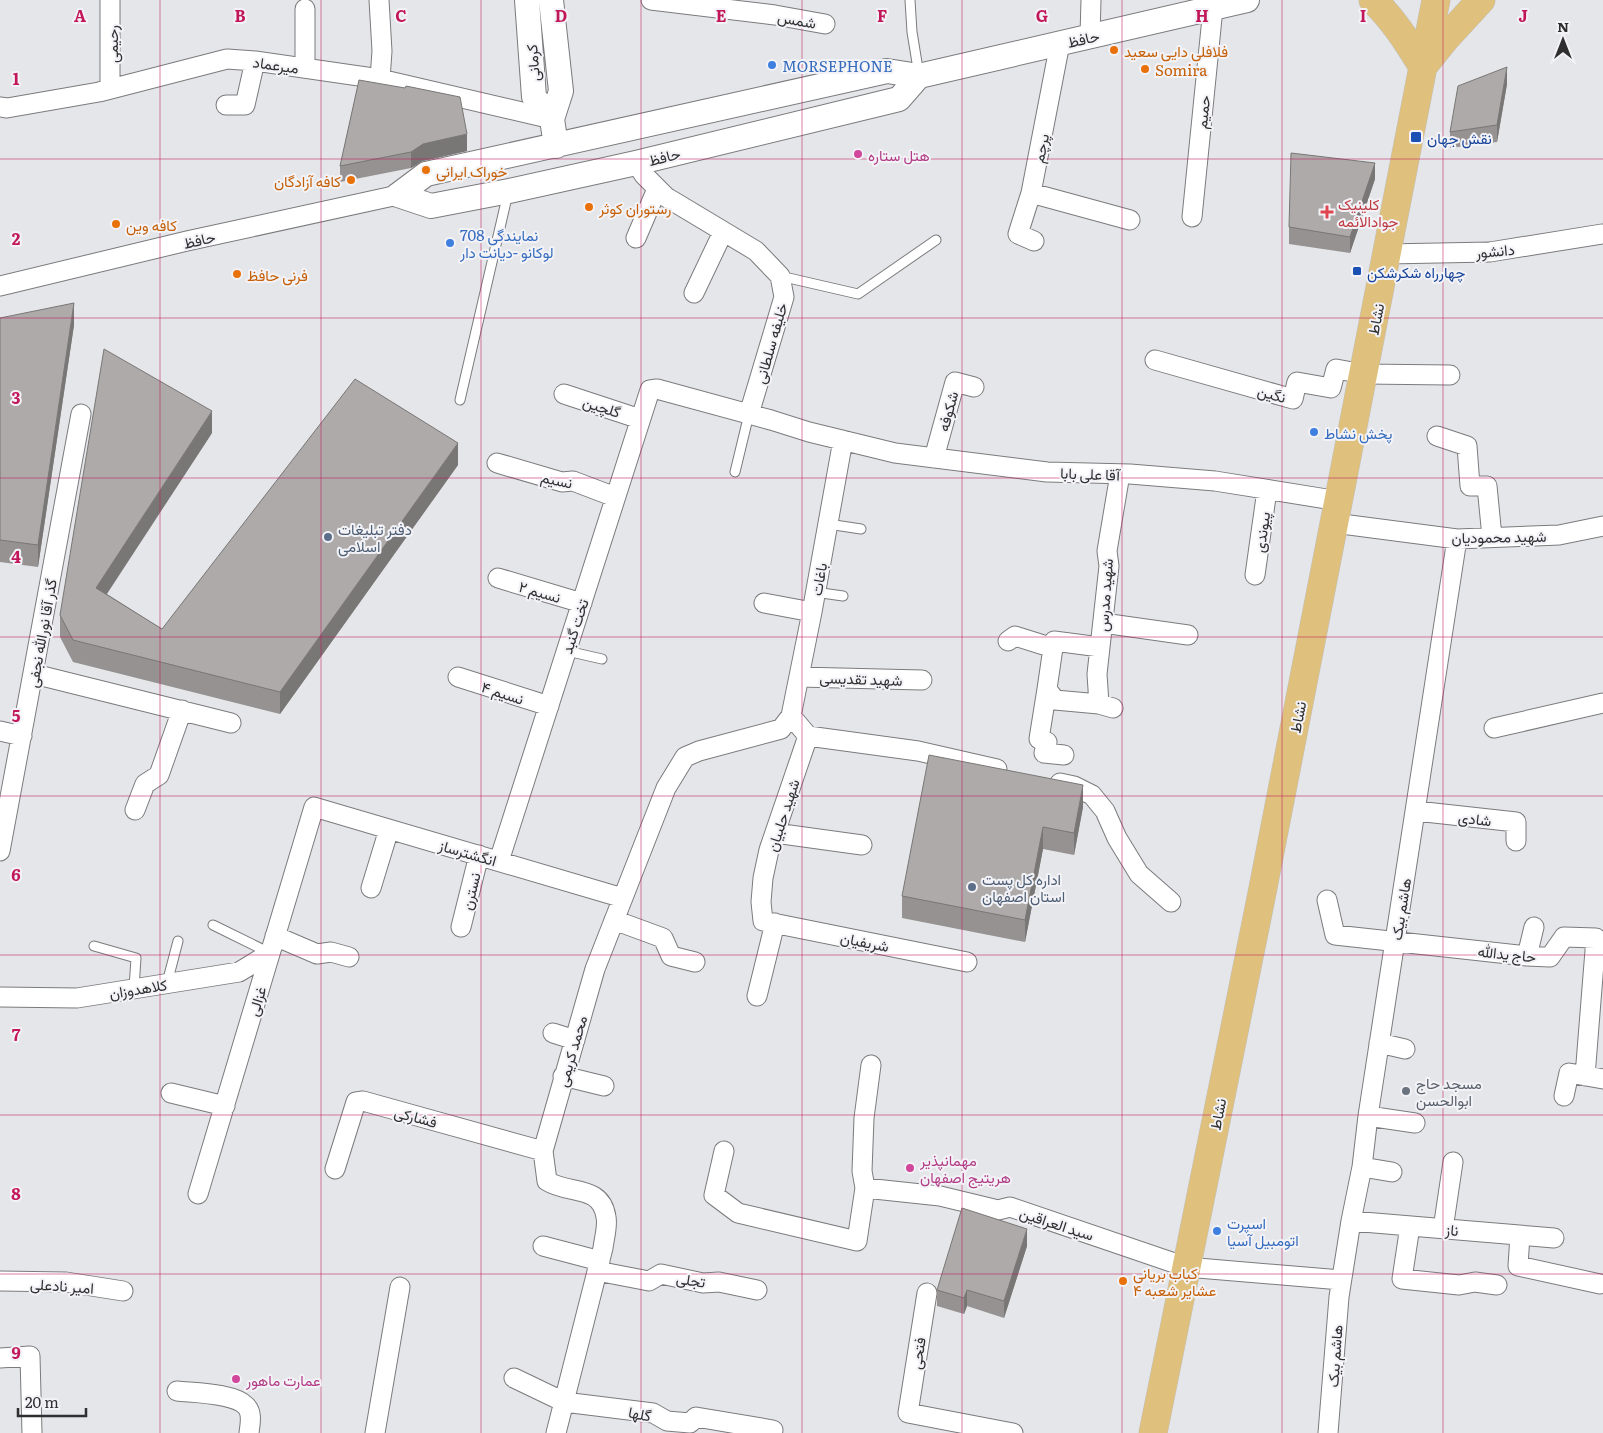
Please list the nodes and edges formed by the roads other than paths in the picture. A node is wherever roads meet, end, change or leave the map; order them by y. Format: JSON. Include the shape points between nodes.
{"nodes":[{"id":1,"x":110,"y":0,"type":"edge"},
{"id":2,"x":379,"y":0,"type":"edge"},
{"id":3,"x":527,"y":0,"type":"edge"},
{"id":4,"x":550,"y":0,"type":"edge"},
{"id":5,"x":651,"y":0,"type":"edge"},
{"id":6,"x":910,"y":0,"type":"edge"},
{"id":7,"x":1091,"y":0,"type":"edge"},
{"id":8,"x":1247,"y":0,"type":"edge"},
{"id":9,"x":1373,"y":0,"type":"edge"},
{"id":10,"x":1436,"y":0,"type":"edge"},
{"id":11,"x":1481,"y":0,"type":"edge"},
{"id":12,"x":776,"y":8,"type":"edge"},
{"id":13,"x":1213,"y":8,"type":"junction"},
{"id":14,"x":305,"y":9,"type":"dead end"},
{"id":15,"x":825,"y":24,"type":"dead end"},
{"id":16,"x":1090,"y":36,"type":"junction"},
{"id":17,"x":1060,"y":43,"type":"junction"},
{"id":18,"x":255,"y":61,"type":"junction"},
{"id":19,"x":1423,"y":67,"type":"junction"},
{"id":20,"x":305,"y":68,"type":"junction"},
{"id":21,"x":919,"y":76,"type":"junction"},
{"id":22,"x":380,"y":79,"type":"junction"},
{"id":23,"x":110,"y":89,"type":"junction"},
{"id":24,"x":226,"y":105,"type":"dead end"},
{"id":25,"x":0,"y":107,"type":"edge"},
{"id":26,"x":552,"y":120,"type":"junction"},
{"id":27,"x":556,"y":146,"type":"junction"},
{"id":28,"x":636,"y":163,"type":"junction"},
{"id":29,"x":657,"y":189,"type":"junction"},
{"id":30,"x":509,"y":191,"type":"junction"},
{"id":31,"x":1031,"y":194,"type":"junction"},
{"id":32,"x":398,"y":195,"type":"junction"},
{"id":33,"x":1192,"y":217,"type":"dead end"},
{"id":34,"x":1130,"y":220,"type":"dead end"},
{"id":35,"x":723,"y":232,"type":"junction"},
{"id":36,"x":1602,"y":234,"type":"dead end"},
{"id":37,"x":636,"y":238,"type":"dead end"},
{"id":38,"x":936,"y":240,"type":"dead end"},
{"id":39,"x":1034,"y":241,"type":"dead end"},
{"id":40,"x":1387,"y":254,"type":"junction"},
{"id":41,"x":780,"y":276,"type":"junction"},
{"id":42,"x":0,"y":286,"type":"edge"},
{"id":43,"x":694,"y":293,"type":"dead end"},
{"id":44,"x":1154,"y":360,"type":"dead end"},
{"id":45,"x":1364,"y":374,"type":"junction"},
{"id":46,"x":1450,"y":375,"type":"dead end"},
{"id":47,"x":974,"y":387,"type":"dead end"},
{"id":48,"x":564,"y":394,"type":"dead end"},
{"id":49,"x":460,"y":400,"type":"dead end"},
{"id":50,"x":81,"y":414,"type":"dead end"},
{"id":51,"x":749,"y":414,"type":"junction"},
{"id":52,"x":640,"y":419,"type":"junction"},
{"id":53,"x":1437,"y":436,"type":"dead end"},
{"id":54,"x":843,"y":440,"type":"junction"},
{"id":55,"x":934,"y":458,"type":"junction"},
{"id":56,"x":497,"y":463,"type":"dead end"},
{"id":57,"x":734,"y":472,"type":"dead end"},
{"id":58,"x":1120,"y":474,"type":"junction"},
{"id":59,"x":1266,"y":490,"type":"junction"},
{"id":60,"x":615,"y":497,"type":"junction"},
{"id":61,"x":1337,"y":512,"type":"junction"},
{"id":62,"x":828,"y":524,"type":"junction"},
{"id":63,"x":1603,"y":526,"type":"edge"},
{"id":64,"x":861,"y":529,"type":"dead end"},
{"id":65,"x":1492,"y":537,"type":"junction"},
{"id":66,"x":1457,"y":539,"type":"junction"},
{"id":67,"x":1255,"y":575,"type":"dead end"},
{"id":68,"x":498,"y":578,"type":"dead end"},
{"id":69,"x":815,"y":592,"type":"junction"},
{"id":70,"x":843,"y":596,"type":"dead end"},
{"id":71,"x":582,"y":603,"type":"junction"},
{"id":72,"x":764,"y":603,"type":"dead end"},
{"id":73,"x":812,"y":612,"type":"junction"},
{"id":74,"x":1103,"y":623,"type":"junction"},
{"id":75,"x":1188,"y":635,"type":"dead end"},
{"id":76,"x":1008,"y":641,"type":"dead end"},
{"id":77,"x":1100,"y":647,"type":"junction"},
{"id":78,"x":1053,"y":648,"type":"junction"},
{"id":79,"x":566,"y":651,"type":"junction"},
{"id":80,"x":602,"y":659,"type":"dead end"},
{"id":81,"x":34,"y":674,"type":"junction"},
{"id":82,"x":458,"y":677,"type":"dead end"},
{"id":83,"x":799,"y":677,"type":"junction"},
{"id":84,"x":922,"y":680,"type":"dead end"},
{"id":85,"x":1041,"y":693,"type":"junction"},
{"id":86,"x":1603,"y":704,"type":"edge"},
{"id":87,"x":549,"y":706,"type":"junction"},
{"id":88,"x":182,"y":710,"type":"junction"},
{"id":89,"x":790,"y":716,"type":"junction"},
{"id":90,"x":231,"y":723,"type":"dead end"},
{"id":91,"x":1494,"y":728,"type":"dead end"},
{"id":92,"x":0,"y":731,"type":"edge"},
{"id":93,"x":22,"y":736,"type":"junction"},
{"id":94,"x":808,"y":736,"type":"junction"},
{"id":95,"x":1064,"y":755,"type":"dead end"},
{"id":96,"x":1010,"y":772,"type":"edge"},
{"id":97,"x":1047,"y":780,"type":"edge"},
{"id":98,"x":314,"y":807,"type":"joint"},
{"id":99,"x":135,"y":810,"type":"dead end"},
{"id":100,"x":1416,"y":811,"type":"junction"},
{"id":101,"x":389,"y":829,"type":"junction"},
{"id":102,"x":775,"y":833,"type":"junction"},
{"id":103,"x":1516,"y":841,"type":"dead end"},
{"id":104,"x":862,"y":846,"type":"dead end"},
{"id":105,"x":0,"y":851,"type":"edge"},
{"id":106,"x":479,"y":856,"type":"junction"},
{"id":107,"x":499,"y":862,"type":"junction"},
{"id":108,"x":371,"y":888,"type":"dead end"},
{"id":109,"x":623,"y":898,"type":"junction"},
{"id":110,"x":1327,"y":900,"type":"dead end"},
{"id":111,"x":1171,"y":902,"type":"dead end"},
{"id":112,"x":614,"y":920,"type":"junction"},
{"id":113,"x":769,"y":922,"type":"junction"},
{"id":114,"x":213,"y":925,"type":"dead end"},
{"id":115,"x":461,"y":926,"type":"dead end"},
{"id":116,"x":1534,"y":926,"type":"dead end"},
{"id":117,"x":178,"y":941,"type":"dead end"},
{"id":118,"x":1395,"y":941,"type":"junction"},
{"id":119,"x":273,"y":945,"type":"junction"},
{"id":120,"x":94,"y":946,"type":"dead end"},
{"id":121,"x":1527,"y":956,"type":"junction"},
{"id":122,"x":349,"y":957,"type":"dead end"},
{"id":123,"x":694,"y":962,"type":"dead end"},
{"id":124,"x":967,"y":962,"type":"dead end"},
{"id":125,"x":167,"y":983,"type":"junction"},
{"id":126,"x":134,"y":988,"type":"junction"},
{"id":127,"x":757,"y":996,"type":"dead end"},
{"id":128,"x":0,"y":997,"type":"edge"},
{"id":129,"x":1596,"y":1029,"type":"edge"},
{"id":130,"x":553,"y":1032,"type":"dead end"},
{"id":131,"x":575,"y":1040,"type":"junction"},
{"id":132,"x":1379,"y":1043,"type":"junction"},
{"id":133,"x":1405,"y":1048,"type":"dead end"},
{"id":134,"x":871,"y":1065,"type":"dead end"},
{"id":135,"x":563,"y":1076,"type":"junction"},
{"id":136,"x":1594,"y":1078,"type":"edge"},
{"id":137,"x":604,"y":1086,"type":"dead end"},
{"id":138,"x":171,"y":1093,"type":"dead end"},
{"id":139,"x":1564,"y":1096,"type":"dead end"},
{"id":140,"x":225,"y":1106,"type":"junction"},
{"id":141,"x":1368,"y":1116,"type":"junction"},
{"id":142,"x":1415,"y":1123,"type":"dead end"},
{"id":143,"x":543,"y":1151,"type":"junction"},
{"id":144,"x":724,"y":1151,"type":"dead end"},
{"id":145,"x":1453,"y":1162,"type":"dead end"},
{"id":146,"x":1362,"y":1167,"type":"junction"},
{"id":147,"x":335,"y":1169,"type":"dead end"},
{"id":148,"x":1392,"y":1172,"type":"dead end"},
{"id":149,"x":865,"y":1188,"type":"junction"},
{"id":150,"x":198,"y":1194,"type":"dead end"},
{"id":151,"x":1351,"y":1221,"type":"junction"},
{"id":152,"x":1410,"y":1226,"type":"junction"},
{"id":153,"x":1443,"y":1228,"type":"junction"},
{"id":154,"x":1520,"y":1235,"type":"junction"},
{"id":155,"x":1554,"y":1238,"type":"dead end"},
{"id":156,"x":543,"y":1246,"type":"dead end"},
{"id":157,"x":599,"y":1266,"type":"junction"},
{"id":158,"x":1186,"y":1267,"type":"junction"},
{"id":159,"x":1341,"y":1280,"type":"junction"},
{"id":160,"x":0,"y":1281,"type":"edge"},
{"id":161,"x":1600,"y":1284,"type":"dead end"},
{"id":162,"x":1498,"y":1285,"type":"dead end"},
{"id":163,"x":400,"y":1286,"type":"dead end"},
{"id":164,"x":757,"y":1290,"type":"dead end"},
{"id":165,"x":123,"y":1291,"type":"dead end"},
{"id":166,"x":927,"y":1293,"type":"dead end"},
{"id":167,"x":0,"y":1358,"type":"edge"},
{"id":168,"x":514,"y":1378,"type":"dead end"},
{"id":169,"x":177,"y":1391,"type":"dead end"},
{"id":170,"x":564,"y":1402,"type":"junction"},
{"id":171,"x":773,"y":1430,"type":"dead end"},
{"id":172,"x":32,"y":1433,"type":"edge"},
{"id":173,"x":250,"y":1433,"type":"edge"},
{"id":174,"x":375,"y":1433,"type":"edge"},
{"id":175,"x":556,"y":1433,"type":"edge"},
{"id":176,"x":1013,"y":1433,"type":"edge"},
{"id":177,"x":1153,"y":1433,"type":"edge"},
{"id":178,"x":1328,"y":1433,"type":"edge"}],
"edges":[{"from":1,"to":23,"type":"street","name":"رحیمی"},
{"from":2,"to":22,"type":"street"},
{"from":3,"to":26,"type":"street","name":"کرمانی","via":[[534,97]]},
{"from":4,"to":26,"type":"street","name":"کرمانی","via":[[560,91]]},
{"from":5,"to":12,"type":"street","name":"شمس"},
{"from":6,"to":21,"type":"lane"},
{"from":7,"to":16,"type":"street"},
{"from":8,"to":13,"type":"street","name":"حافظ"},
{"from":9,"to":19,"type":"main road","via":[[1405,37]]},
{"from":10,"to":19,"type":"main road","name":"نشاط"},
{"from":11,"to":19,"type":"main road"},
{"from":12,"to":15,"type":"street","name":"شمس"},
{"from":13,"to":16,"type":"street","name":"حافظ"},
{"from":13,"to":33,"type":"street","name":"حمیم"},
{"from":14,"to":20,"type":"street"},
{"from":16,"to":17,"type":"street","name":"حافظ"},
{"from":17,"to":21,"type":"street","name":"حافظ"},
{"from":17,"to":31,"type":"street","name":"پرچم"},
{"from":18,"to":20,"type":"street","name":"میرعماد"},
{"from":18,"to":23,"type":"street","name":"میرعماد","via":[[216,61]]},
{"from":18,"to":24,"type":"street","via":[[245,105]]},
{"from":19,"to":40,"type":"main road","name":"نشاط"},
{"from":20,"to":22,"type":"street","name":"میرعماد"},
{"from":21,"to":27,"type":"street","name":"حافظ","via":[[887,71]]},
{"from":21,"to":28,"type":"street","name":"حافظ","via":[[899,99]]},
{"from":22,"to":26,"type":"street","name":"میرعماد"},
{"from":23,"to":25,"type":"street","name":"میرعماد"},
{"from":26,"to":27,"type":"street","name":"کرمانی"},
{"from":27,"to":32,"type":"street","name":"حافظ","via":[[426,174]]},
{"from":28,"to":29,"type":"street"},
{"from":28,"to":30,"type":"street","name":"حافظ"},
{"from":29,"to":35,"type":"street"},
{"from":29,"to":37,"type":"street"},
{"from":30,"to":32,"type":"street","name":"حافظ","via":[[431,206]]},
{"from":30,"to":49,"type":"lane"},
{"from":31,"to":34,"type":"street"},
{"from":31,"to":39,"type":"street","name":"پرچم","via":[[1018,234]]},
{"from":32,"to":42,"type":"street","name":"حافظ"},
{"from":35,"to":41,"type":"street","via":[[756,252]]},
{"from":35,"to":43,"type":"street"},
{"from":36,"to":40,"type":"street","name":"دانشور","via":[[1490,252]]},
{"from":38,"to":41,"type":"lane","via":[[858,294]]},
{"from":40,"to":45,"type":"main road","name":"نشاط"},
{"from":41,"to":51,"type":"street","name":"خلیفه سلطانی","via":[[784,297]]},
{"from":44,"to":45,"type":"street","name":"نگین","via":[[1293,399],[1297,382],[1331,388],[1336,369]]},
{"from":45,"to":46,"type":"street"},
{"from":45,"to":61,"type":"main road","name":"نشاط"},
{"from":47,"to":55,"type":"street","name":"شکوفه","via":[[955,382]]},
{"from":48,"to":52,"type":"street","name":"گلچین"},
{"from":50,"to":81,"type":"street","name":"گذر آقا نورالله نجفی"},
{"from":51,"to":52,"type":"street","name":"تخت گنبد","via":[[657,389],[650,390]]},
{"from":51,"to":54,"type":"street"},
{"from":51,"to":57,"type":"lane"},
{"from":52,"to":60,"type":"street","name":"تخت گنبد"},
{"from":53,"to":65,"type":"street","via":[[1467,446],[1470,486],[1487,486]]},
{"from":54,"to":55,"type":"street","name":"آقا علی بابا","via":[[895,454]]},
{"from":54,"to":62,"type":"street","name":"باغات"},
{"from":55,"to":58,"type":"street","name":"آقا علی بابا","via":[[1047,472]]},
{"from":56,"to":60,"type":"street","name":"نسیم","via":[[562,482],[573,481]]},
{"from":58,"to":59,"type":"street","name":"آقا علی بابا","via":[[1215,481]]},
{"from":58,"to":74,"type":"street","name":"شهید مدرس","via":[[1107,551],[1109,566]]},
{"from":59,"to":61,"type":"street","name":"آقا علی بابا"},
{"from":59,"to":67,"type":"street","name":"پیوندی"},
{"from":60,"to":71,"type":"street","name":"تخت گنبد"},
{"from":61,"to":66,"type":"street","name":"شهید محمودیان"},
{"from":61,"to":158,"type":"main road","name":"نشاط"},
{"from":62,"to":64,"type":"lane"},
{"from":62,"to":69,"type":"street","name":"باغات"},
{"from":63,"to":65,"type":"street","name":"شهید محمودیان","via":[[1559,534]]},
{"from":65,"to":66,"type":"street","name":"شهید محمودیان"},
{"from":66,"to":100,"type":"street","name":"هاشم بیک"},
{"from":68,"to":71,"type":"street","name":"نسیم ۲"},
{"from":69,"to":70,"type":"lane"},
{"from":69,"to":73,"type":"street","name":"باغات"},
{"from":71,"to":79,"type":"street","name":"تخت گنبد"},
{"from":72,"to":73,"type":"street"},
{"from":73,"to":83,"type":"street","name":"باغات"},
{"from":74,"to":75,"type":"street"},
{"from":74,"to":77,"type":"street","name":"شهید مدرس"},
{"from":76,"to":78,"type":"street","via":[[1014,636]]},
{"from":77,"to":78,"type":"street","via":[[1055,640]]},
{"from":77,"to":85,"type":"street","name":"شهید مدرس","via":[[1097,674],[1106,706],[1055,700]]},
{"from":78,"to":85,"type":"street"},
{"from":79,"to":80,"type":"lane"},
{"from":79,"to":87,"type":"street","name":"تخت گنبد"},
{"from":81,"to":88,"type":"street"},
{"from":81,"to":93,"type":"street","name":"گذر آقا نورالله نجفی"},
{"from":82,"to":87,"type":"street","name":"نسیم ۴"},
{"from":83,"to":84,"type":"street","name":"شهید تقدیسی"},
{"from":83,"to":89,"type":"street","name":"باغات"},
{"from":85,"to":95,"type":"street","via":[[1039,740],[1047,742],[1044,753]]},
{"from":86,"to":91,"type":"street"},
{"from":87,"to":107,"type":"street","name":"تخت گنبد"},
{"from":88,"to":90,"type":"street"},
{"from":88,"to":99,"type":"street","via":[[159,775],[145,784]]},
{"from":89,"to":94,"type":"street"},
{"from":89,"to":109,"type":"street","name":"محمد کریمی","via":[[781,729],[685,757],[666,788]]},
{"from":92,"to":93,"type":"street"},
{"from":93,"to":105,"type":"street","name":"گذر آقا نورالله نجفی"},
{"from":94,"to":96,"type":"street","via":[[918,751]]},
{"from":94,"to":102,"type":"street","name":"شهید حلبیان"},
{"from":97,"to":111,"type":"street","via":[[1074,786],[1092,795],[1105,811],[1139,874]]},
{"from":98,"to":101,"type":"street","name":"انگشترساز"},
{"from":98,"to":119,"type":"street","name":"غزالی"},
{"from":100,"to":103,"type":"street","name":"شادی","via":[[1516,822]]},
{"from":100,"to":118,"type":"street","name":"هاشم بیک"},
{"from":101,"to":106,"type":"street","name":"انگشترساز"},
{"from":101,"to":108,"type":"street"},
{"from":102,"to":104,"type":"street"},
{"from":102,"to":113,"type":"street","name":"شهید حلبیان","via":[[761,902]]},
{"from":106,"to":107,"type":"street","name":"انگشترساز"},
{"from":106,"to":115,"type":"street","name":"نسترن"},
{"from":107,"to":109,"type":"street","name":"انگشترساز"},
{"from":109,"to":112,"type":"street","name":"محمد کریمی"},
{"from":110,"to":118,"type":"street","name":"حاج یدالله","via":[[1335,935]]},
{"from":112,"to":123,"type":"street","via":[[663,938],[671,956]]},
{"from":112,"to":131,"type":"street","name":"محمد کریمی","via":[[594,969]]},
{"from":113,"to":124,"type":"street","name":"شریفیان"},
{"from":113,"to":127,"type":"street","name":"شهید حلبیان"},
{"from":114,"to":119,"type":"lane"},
{"from":116,"to":121,"type":"street"},
{"from":117,"to":125,"type":"lane"},
{"from":118,"to":121,"type":"street","name":"حاج یدالله"},
{"from":118,"to":132,"type":"street","name":"هاشم بیک"},
{"from":119,"to":122,"type":"street"},
{"from":119,"to":125,"type":"street","name":"کلاهدوزان","via":[[239,972]]},
{"from":119,"to":140,"type":"street","name":"غزالی"},
{"from":120,"to":126,"type":"lane","via":[[136,958]]},
{"from":121,"to":129,"type":"street","name":"حاج یدالله","via":[[1550,957],[1564,937],[1596,938]]},
{"from":125,"to":126,"type":"street","name":"کلاهدوزان"},
{"from":126,"to":128,"type":"street","name":"کلاهدوزان","via":[[77,998]]},
{"from":129,"to":136,"type":"street","name":"حاج یدالله"},
{"from":130,"to":131,"type":"street"},
{"from":131,"to":135,"type":"street","name":"محمد کریمی"},
{"from":132,"to":133,"type":"street"},
{"from":132,"to":141,"type":"street","name":"هاشم بیک"},
{"from":134,"to":149,"type":"street","via":[[863,1136]]},
{"from":135,"to":137,"type":"street"},
{"from":135,"to":143,"type":"street","name":"محمد کریمی"},
{"from":136,"to":139,"type":"street","via":[[1568,1073]]},
{"from":138,"to":140,"type":"street"},
{"from":140,"to":150,"type":"street","name":"غزالی"},
{"from":141,"to":142,"type":"street"},
{"from":141,"to":146,"type":"street","name":"هاشم بیک"},
{"from":143,"to":147,"type":"street","name":"فشارکی","via":[[363,1101],[356,1102]]},
{"from":143,"to":157,"type":"street","name":"محمد کریمی","via":[[547,1180],[556,1186],[594,1194],[602,1204],[606,1218]]},
{"from":144,"to":149,"type":"street","via":[[714,1195],[738,1212],[857,1241]]},
{"from":145,"to":153,"type":"street"},
{"from":146,"to":148,"type":"street"},
{"from":146,"to":151,"type":"street","name":"هاشم بیک"},
{"from":149,"to":158,"type":"street","name":"سید العراقین","via":[[940,1196],[998,1210],[1010,1207]]},
{"from":151,"to":152,"type":"street","name":"ناز"},
{"from":151,"to":159,"type":"street","name":"هاشم بیک"},
{"from":152,"to":153,"type":"street","name":"ناز"},
{"from":152,"to":162,"type":"street","via":[[1402,1280]]},
{"from":153,"to":154,"type":"street","name":"ناز"},
{"from":154,"to":155,"type":"street","name":"ناز"},
{"from":154,"to":161,"type":"street","via":[[1518,1266]]},
{"from":156,"to":157,"type":"street","name":"تجلی"},
{"from":157,"to":164,"type":"street","name":"تجلی","via":[[649,1281],[661,1274]]},
{"from":157,"to":170,"type":"street","name":"محمد کریمی"},
{"from":158,"to":159,"type":"street"},
{"from":158,"to":177,"type":"main road","name":"نشاط"},
{"from":159,"to":178,"type":"street","name":"هاشم بیک"},
{"from":160,"to":165,"type":"street","name":"امیر نادعلی","via":[[66,1282]]},
{"from":163,"to":174,"type":"street"},
{"from":166,"to":176,"type":"street","name":"فتحی","via":[[908,1413]]},
{"from":167,"to":172,"type":"street","via":[[30,1356]]},
{"from":168,"to":170,"type":"street","name":"گلها"},
{"from":169,"to":173,"type":"street","via":[[235,1398],[248,1407]]},
{"from":170,"to":171,"type":"street","name":"گلها","via":[[653,1413],[667,1421],[690,1423],[696,1418]]},
{"from":170,"to":175,"type":"street","name":"محمد کریمی"}]}
